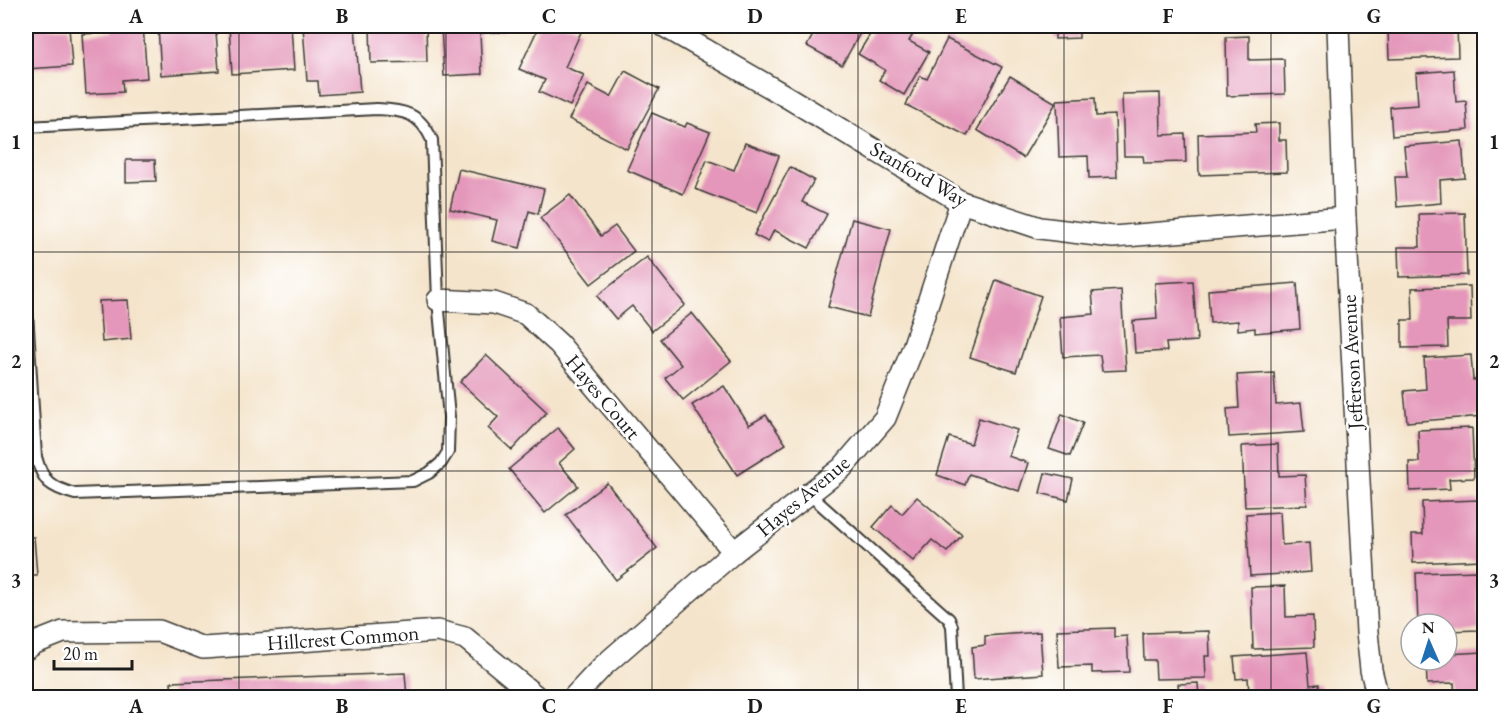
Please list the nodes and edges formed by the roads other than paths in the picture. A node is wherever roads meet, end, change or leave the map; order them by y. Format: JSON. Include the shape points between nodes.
{"nodes":[{"id":1,"x":664,"y":26,"type":"edge"},
{"id":2,"x":1338,"y":26,"type":"edge"},
{"id":3,"x":26,"y":127,"type":"edge"},
{"id":4,"x":962,"y":202,"type":"junction"},
{"id":5,"x":1345,"y":218,"type":"junction"},
{"id":6,"x":26,"y":295,"type":"edge"},
{"id":7,"x":438,"y":300,"type":"junction"},
{"id":8,"x":808,"y":494,"type":"junction"},
{"id":9,"x":734,"y":552,"type":"junction"},
{"id":10,"x":26,"y":649,"type":"edge"},
{"id":11,"x":538,"y":698,"type":"edge"},
{"id":12,"x":573,"y":698,"type":"edge"},
{"id":13,"x":956,"y":698,"type":"edge"},
{"id":14,"x":1378,"y":698,"type":"edge"}],
"edges":[{"from":1,"to":4,"type":"street","name":"Stanford Way"},
{"from":2,"to":5,"type":"street","name":"Jefferson Avenue"},
{"from":3,"to":7,"type":"lane","via":[[377,109],[404,111],[426,127],[432,140]]},
{"from":4,"to":5,"type":"street","name":"Stanford Way","via":[[1040,228],[1113,237]]},
{"from":4,"to":8,"type":"street","name":"Hayes Avenue","via":[[913,348],[885,417],[842,468]]},
{"from":5,"to":14,"type":"street","name":"Jefferson Avenue","via":[[1367,632]]},
{"from":6,"to":7,"type":"lane","via":[[36,457],[41,476],[57,488],[75,494],[413,481],[429,473],[448,452],[449,417]]},
{"from":7,"to":9,"type":"street","name":"Hayes Court","via":[[494,303],[526,314],[559,344]]},
{"from":8,"to":9,"type":"street","name":"Hayes Avenue"},
{"from":8,"to":13,"type":"lane","via":[[949,619]]},
{"from":9,"to":12,"type":"street","name":"Hayes Avenue","via":[[602,667]]},
{"from":10,"to":11,"type":"street","name":"Hillcrest Common","via":[[63,632],[159,631],[203,648],[438,631],[465,638]]}]}
